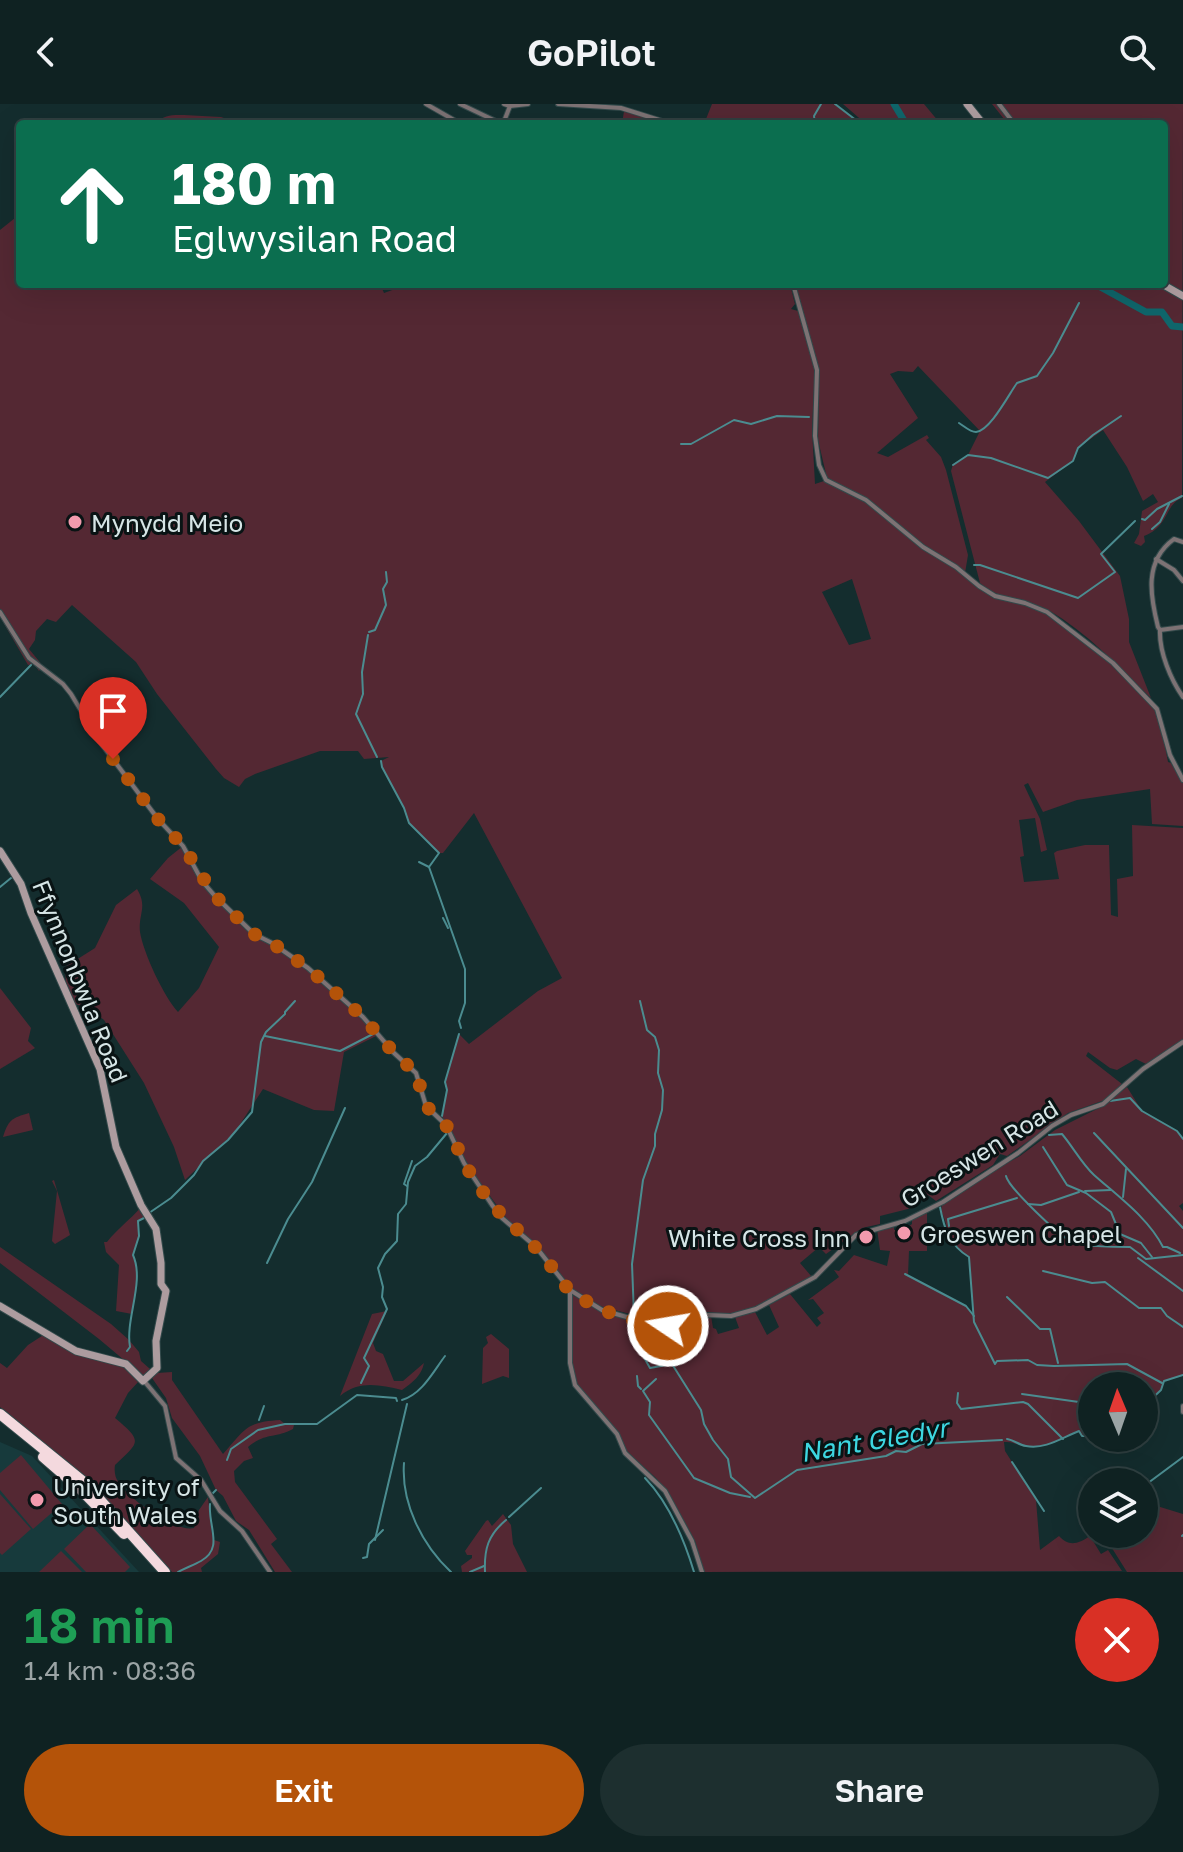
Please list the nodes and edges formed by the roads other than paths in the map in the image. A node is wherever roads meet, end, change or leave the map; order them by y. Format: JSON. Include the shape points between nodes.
{"nodes":[{"id":1,"x":426,"y":104,"type":"edge"},
{"id":2,"x":460,"y":104,"type":"edge"},
{"id":3,"x":504,"y":104,"type":"edge"},
{"id":4,"x":528,"y":104,"type":"edge"},
{"id":5,"x":558,"y":104,"type":"edge"},
{"id":6,"x":999,"y":104,"type":"edge"},
{"id":7,"x":510,"y":106,"type":"edge"},
{"id":8,"x":454,"y":120,"type":"edge"},
{"id":9,"x":494,"y":120,"type":"edge"},
{"id":10,"x":660,"y":120,"type":"edge"},
{"id":11,"x":1011,"y":120,"type":"edge"},
{"id":12,"x":794,"y":288,"type":"edge"},
{"id":13,"x":1183,"y":542,"type":"edge"},
{"id":14,"x":1156,"y":559,"type":"junction"},
{"id":15,"x":1183,"y":581,"type":"edge"},
{"id":16,"x":0,"y":612,"type":"edge"},
{"id":17,"x":1183,"y":627,"type":"edge"},
{"id":18,"x":1160,"y":630,"type":"junction"},
{"id":19,"x":1183,"y":697,"type":"edge"},
{"id":20,"x":1183,"y":780,"type":"edge"},
{"id":21,"x":0,"y":851,"type":"edge"},
{"id":22,"x":1183,"y":1042,"type":"edge"},
{"id":23,"x":570,"y":1290,"type":"junction"},
{"id":24,"x":0,"y":1306,"type":"edge"},
{"id":25,"x":143,"y":1381,"type":"junction"},
{"id":26,"x":1183,"y":1406,"type":"edge"},
{"id":27,"x":1183,"y":1412,"type":"edge"},
{"id":28,"x":0,"y":1414,"type":"edge"},
{"id":29,"x":0,"y":1422,"type":"edge"},
{"id":30,"x":156,"y":1572,"type":"edge"},
{"id":31,"x":165,"y":1572,"type":"edge"},
{"id":32,"x":270,"y":1572,"type":"edge"},
{"id":33,"x":702,"y":1572,"type":"edge"}],
"edges":[{"from":1,"to":8,"type":"street"},
{"from":2,"to":9,"type":"street"},
{"from":3,"to":7,"type":"street"},
{"from":4,"to":7,"type":"street"},
{"from":5,"to":10,"type":"street","via":[[630,110]]},
{"from":6,"to":11,"type":"street"},
{"from":12,"to":20,"type":"street","via":[[817,370],[815,436],[826,480],[866,500],[995,596],[1047,612],[1113,663],[1157,709]]},
{"from":13,"to":14,"type":"street","via":[[1174,539]]},
{"from":14,"to":15,"type":"street"},
{"from":14,"to":18,"type":"street","via":[[1150,578]]},
{"from":16,"to":23,"type":"street","via":[[29,658],[71,694],[100,742],[183,846],[214,895],[254,934],[308,968],[416,1073],[426,1106],[446,1125],[492,1205],[536,1247]]},
{"from":17,"to":18,"type":"street"},
{"from":18,"to":19,"type":"street","via":[[1161,646]]},
{"from":21,"to":25,"type":"street","name":"Ffynnonbwla Road","via":[[21,884],[100,1069],[116,1147],[156,1229],[166,1291],[156,1341],[157,1368]]},
{"from":22,"to":23,"type":"street","name":"Groeswen Road","via":[[1103,1104],[1052,1126],[943,1202],[905,1221],[856,1235],[815,1277],[756,1309],[655,1327],[602,1310]]},
{"from":23,"to":33,"type":"street","via":[[575,1385],[617,1434],[625,1453],[665,1491]]},
{"from":24,"to":25,"type":"street","via":[[76,1351],[126,1364]]},
{"from":25,"to":32,"type":"street","via":[[165,1406],[176,1458],[201,1480]]},
{"from":26,"to":27,"type":"street"},
{"from":28,"to":31,"type":"highway","via":[[85,1483]]},
{"from":29,"to":30,"type":"highway","via":[[81,1490]]}]}
